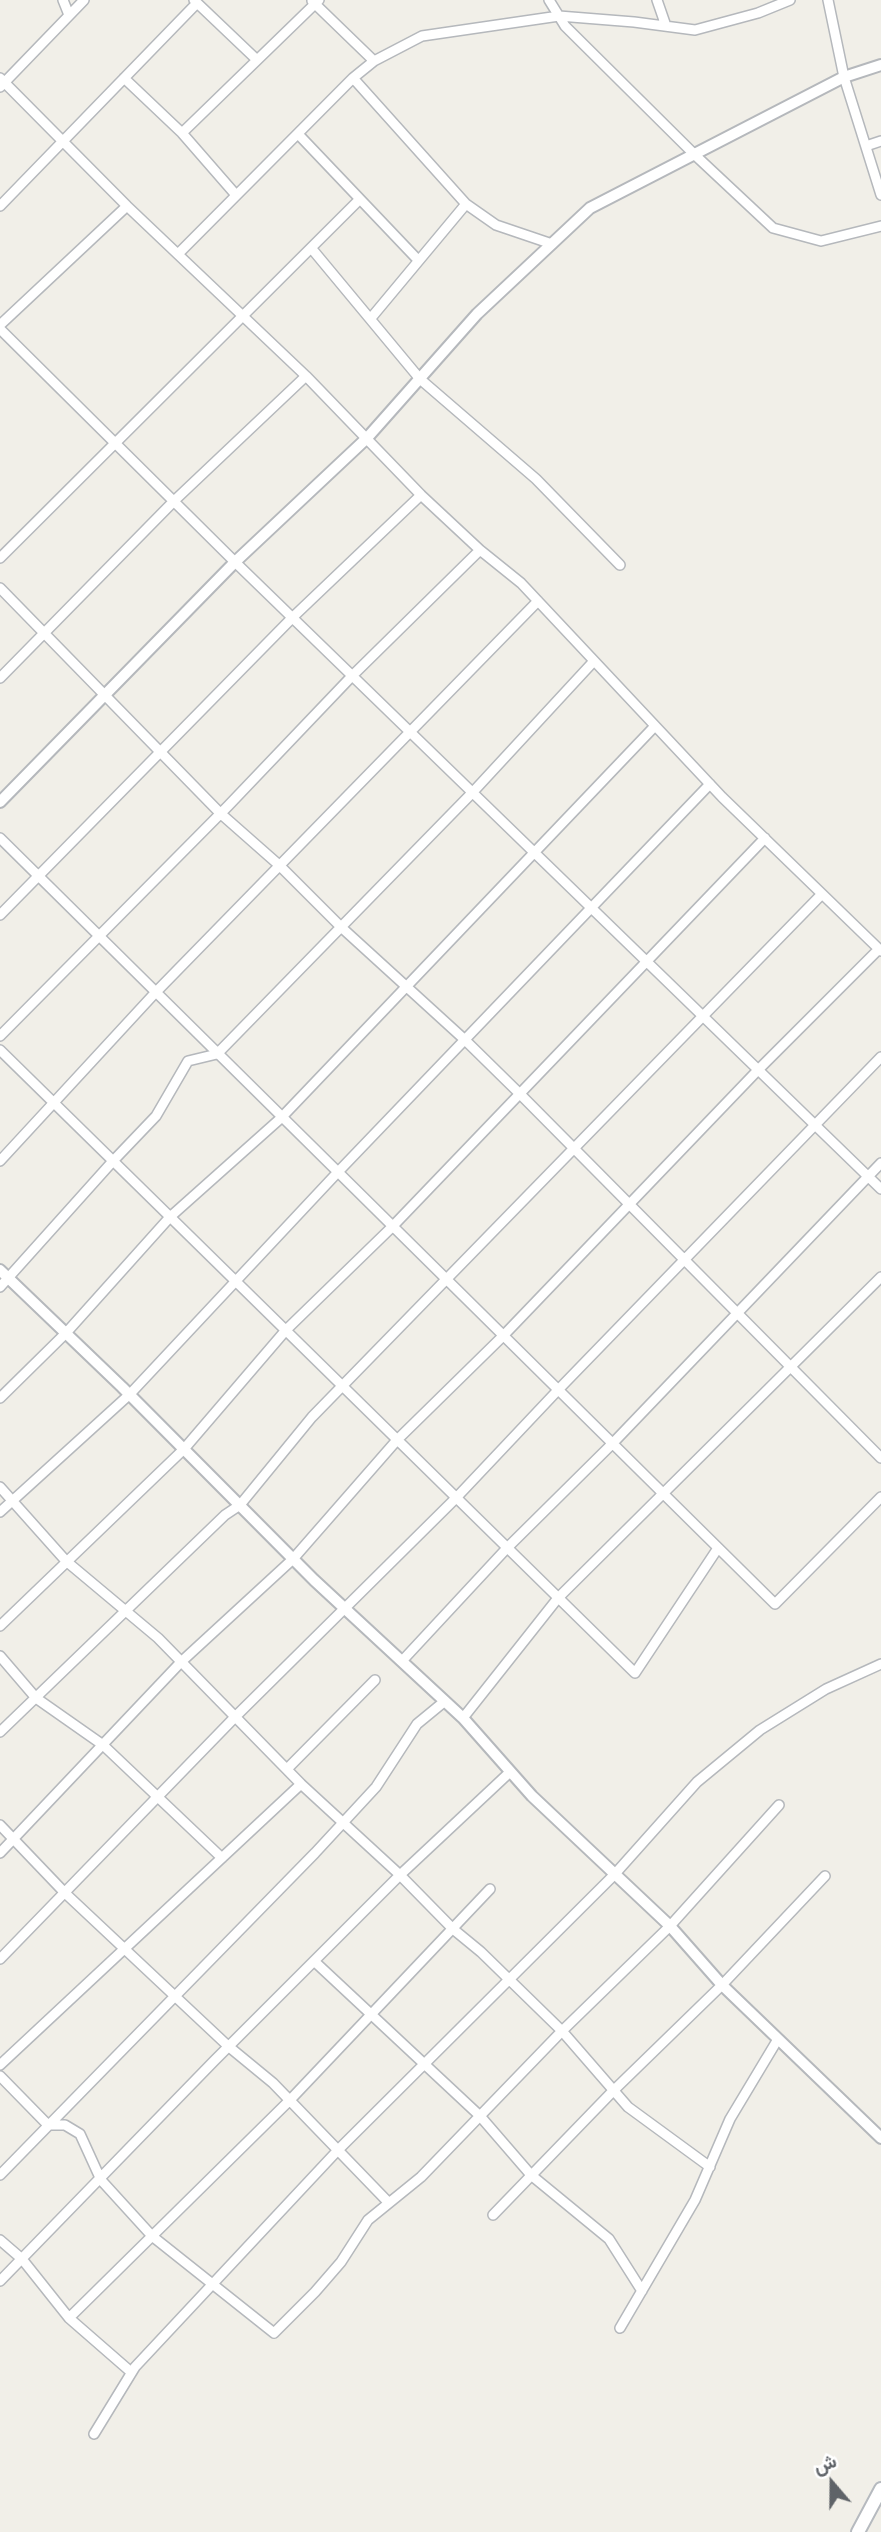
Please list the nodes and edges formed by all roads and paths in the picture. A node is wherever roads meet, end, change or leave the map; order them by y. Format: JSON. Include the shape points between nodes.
{"nodes":[{"id":1,"x":63,"y":0,"type":"edge"},
{"id":2,"x":84,"y":0,"type":"edge"},
{"id":3,"x":549,"y":0,"type":"edge"},
{"id":4,"x":657,"y":0,"type":"edge"},
{"id":5,"x":790,"y":0,"type":"edge"},
{"id":6,"x":828,"y":0,"type":"edge"},
{"id":7,"x":315,"y":1,"type":"edge"},
{"id":8,"x":196,"y":2,"type":"edge"},
{"id":9,"x":69,"y":15,"type":"junction"},
{"id":10,"x":559,"y":16,"type":"junction"},
{"id":11,"x":666,"y":26,"type":"junction"},
{"id":12,"x":257,"y":59,"type":"junction"},
{"id":13,"x":374,"y":61,"type":"junction"},
{"id":14,"x":881,"y":65,"type":"edge"},
{"id":15,"x":845,"y":77,"type":"junction"},
{"id":16,"x":124,"y":78,"type":"junction"},
{"id":17,"x":354,"y":78,"type":"junction"},
{"id":18,"x":1,"y":83,"type":"edge"},
{"id":19,"x":182,"y":133,"type":"junction"},
{"id":20,"x":298,"y":134,"type":"junction"},
{"id":21,"x":63,"y":141,"type":"junction"},
{"id":22,"x":881,"y":141,"type":"edge"},
{"id":23,"x":866,"y":146,"type":"junction"},
{"id":24,"x":695,"y":155,"type":"junction"},
{"id":25,"x":236,"y":195,"type":"junction"},
{"id":26,"x":881,"y":195,"type":"edge"},
{"id":27,"x":359,"y":200,"type":"junction"},
{"id":28,"x":466,"y":204,"type":"junction"},
{"id":29,"x":0,"y":206,"type":"edge"},
{"id":30,"x":127,"y":206,"type":"junction"},
{"id":31,"x":881,"y":226,"type":"edge"},
{"id":32,"x":552,"y":244,"type":"junction"},
{"id":33,"x":312,"y":248,"type":"junction"},
{"id":34,"x":179,"y":253,"type":"junction"},
{"id":35,"x":418,"y":260,"type":"junction"},
{"id":36,"x":244,"y":316,"type":"junction"},
{"id":37,"x":371,"y":318,"type":"junction"},
{"id":38,"x":0,"y":327,"type":"edge"},
{"id":39,"x":306,"y":376,"type":"junction"},
{"id":40,"x":420,"y":379,"type":"junction"},
{"id":41,"x":367,"y":439,"type":"junction"},
{"id":42,"x":115,"y":441,"type":"junction"},
{"id":43,"x":421,"y":495,"type":"junction"},
{"id":44,"x":175,"y":500,"type":"junction"},
{"id":45,"x":480,"y":550,"type":"junction"},
{"id":46,"x":0,"y":558,"type":"edge"},
{"id":47,"x":235,"y":562,"type":"junction"},
{"id":48,"x":620,"y":565,"type":"dead end"},
{"id":49,"x":0,"y":588,"type":"edge"},
{"id":50,"x":538,"y":601,"type":"junction"},
{"id":51,"x":293,"y":617,"type":"junction"},
{"id":52,"x":43,"y":632,"type":"junction"},
{"id":53,"x":594,"y":660,"type":"junction"},
{"id":54,"x":352,"y":676,"type":"junction"},
{"id":55,"x":0,"y":678,"type":"edge"},
{"id":56,"x":103,"y":695,"type":"junction"},
{"id":57,"x":655,"y":726,"type":"junction"},
{"id":58,"x":409,"y":732,"type":"junction"},
{"id":59,"x":160,"y":750,"type":"junction"},
{"id":60,"x":710,"y":784,"type":"junction"},
{"id":61,"x":472,"y":793,"type":"junction"},
{"id":62,"x":0,"y":802,"type":"edge"},
{"id":63,"x":220,"y":813,"type":"junction"},
{"id":64,"x":0,"y":838,"type":"edge"},
{"id":65,"x":765,"y":838,"type":"junction"},
{"id":66,"x":533,"y":852,"type":"junction"},
{"id":67,"x":279,"y":865,"type":"junction"},
{"id":68,"x":37,"y":875,"type":"junction"},
{"id":69,"x":822,"y":894,"type":"junction"},
{"id":70,"x":592,"y":909,"type":"junction"},
{"id":71,"x":0,"y":915,"type":"edge"},
{"id":72,"x":341,"y":927,"type":"junction"},
{"id":73,"x":98,"y":937,"type":"junction"},
{"id":74,"x":880,"y":950,"type":"edge"},
{"id":75,"x":647,"y":962,"type":"junction"},
{"id":76,"x":406,"y":986,"type":"junction"},
{"id":77,"x":155,"y":993,"type":"junction"},
{"id":78,"x":703,"y":1017,"type":"junction"},
{"id":79,"x":0,"y":1036,"type":"edge"},
{"id":80,"x":465,"y":1040,"type":"junction"},
{"id":81,"x":0,"y":1050,"type":"edge"},
{"id":82,"x":217,"y":1054,"type":"junction"},
{"id":83,"x":881,"y":1057,"type":"edge"},
{"id":84,"x":758,"y":1070,"type":"junction"},
{"id":85,"x":520,"y":1094,"type":"junction"},
{"id":86,"x":54,"y":1103,"type":"junction"},
{"id":87,"x":281,"y":1118,"type":"junction"},
{"id":88,"x":815,"y":1125,"type":"junction"},
{"id":89,"x":575,"y":1148,"type":"junction"},
{"id":90,"x":0,"y":1161,"type":"edge"},
{"id":91,"x":113,"y":1161,"type":"junction"},
{"id":92,"x":881,"y":1163,"type":"edge"},
{"id":93,"x":337,"y":1173,"type":"junction"},
{"id":94,"x":868,"y":1177,"type":"junction"},
{"id":95,"x":881,"y":1189,"type":"edge"},
{"id":96,"x":629,"y":1205,"type":"junction"},
{"id":97,"x":170,"y":1217,"type":"junction"},
{"id":98,"x":392,"y":1227,"type":"junction"},
{"id":99,"x":684,"y":1260,"type":"junction"},
{"id":100,"x":0,"y":1270,"type":"edge"},
{"id":101,"x":881,"y":1277,"type":"edge"},
{"id":102,"x":9,"y":1279,"type":"junction"},
{"id":103,"x":446,"y":1280,"type":"junction"},
{"id":104,"x":235,"y":1281,"type":"junction"},
{"id":105,"x":0,"y":1287,"type":"edge"},
{"id":106,"x":737,"y":1314,"type":"junction"},
{"id":107,"x":286,"y":1330,"type":"junction"},
{"id":108,"x":66,"y":1333,"type":"junction"},
{"id":109,"x":503,"y":1336,"type":"junction"},
{"id":110,"x":791,"y":1368,"type":"junction"},
{"id":111,"x":343,"y":1387,"type":"junction"},
{"id":112,"x":558,"y":1390,"type":"junction"},
{"id":113,"x":130,"y":1394,"type":"junction"},
{"id":114,"x":0,"y":1398,"type":"edge"},
{"id":115,"x":397,"y":1440,"type":"junction"},
{"id":116,"x":612,"y":1444,"type":"junction"},
{"id":117,"x":184,"y":1449,"type":"junction"},
{"id":118,"x":881,"y":1458,"type":"edge"},
{"id":119,"x":0,"y":1487,"type":"edge"},
{"id":120,"x":664,"y":1494,"type":"junction"},
{"id":121,"x":881,"y":1497,"type":"edge"},
{"id":122,"x":456,"y":1498,"type":"junction"},
{"id":123,"x":12,"y":1500,"type":"junction"},
{"id":124,"x":240,"y":1505,"type":"junction"},
{"id":125,"x":0,"y":1512,"type":"edge"},
{"id":126,"x":507,"y":1548,"type":"junction"},
{"id":127,"x":718,"y":1548,"type":"junction"},
{"id":128,"x":293,"y":1559,"type":"junction"},
{"id":129,"x":66,"y":1561,"type":"junction"},
{"id":130,"x":558,"y":1598,"type":"junction"},
{"id":131,"x":346,"y":1609,"type":"junction"},
{"id":132,"x":126,"y":1611,"type":"junction"},
{"id":133,"x":0,"y":1626,"type":"edge"},
{"id":134,"x":0,"y":1656,"type":"edge"},
{"id":135,"x":402,"y":1661,"type":"junction"},
{"id":136,"x":181,"y":1662,"type":"junction"},
{"id":137,"x":881,"y":1664,"type":"edge"},
{"id":138,"x":375,"y":1680,"type":"dead end"},
{"id":139,"x":36,"y":1698,"type":"junction"},
{"id":140,"x":445,"y":1701,"type":"junction"},
{"id":141,"x":236,"y":1716,"type":"junction"},
{"id":142,"x":463,"y":1718,"type":"junction"},
{"id":143,"x":0,"y":1732,"type":"edge"},
{"id":144,"x":103,"y":1745,"type":"junction"},
{"id":145,"x":287,"y":1769,"type":"junction"},
{"id":146,"x":510,"y":1772,"type":"junction"},
{"id":147,"x":301,"y":1784,"type":"junction"},
{"id":148,"x":158,"y":1797,"type":"junction"},
{"id":149,"x":779,"y":1805,"type":"dead end"},
{"id":150,"x":342,"y":1824,"type":"junction"},
{"id":151,"x":0,"y":1825,"type":"edge"},
{"id":152,"x":14,"y":1840,"type":"junction"},
{"id":153,"x":0,"y":1853,"type":"edge"},
{"id":154,"x":222,"y":1858,"type":"junction"},
{"id":155,"x":400,"y":1875,"type":"junction"},
{"id":156,"x":614,"y":1875,"type":"junction"},
{"id":157,"x":824,"y":1876,"type":"dead end"},
{"id":158,"x":491,"y":1889,"type":"dead end"},
{"id":159,"x":65,"y":1893,"type":"junction"},
{"id":160,"x":670,"y":1926,"type":"junction"},
{"id":161,"x":453,"y":1929,"type":"junction"},
{"id":162,"x":126,"y":1948,"type":"junction"},
{"id":163,"x":0,"y":1959,"type":"edge"},
{"id":164,"x":314,"y":1961,"type":"junction"},
{"id":165,"x":509,"y":1981,"type":"junction"},
{"id":166,"x":722,"y":1985,"type":"junction"},
{"id":167,"x":175,"y":1996,"type":"junction"},
{"id":168,"x":371,"y":2015,"type":"junction"},
{"id":169,"x":562,"y":2031,"type":"junction"},
{"id":170,"x":778,"y":2039,"type":"junction"},
{"id":171,"x":229,"y":2046,"type":"junction"},
{"id":172,"x":0,"y":2065,"type":"edge"},
{"id":173,"x":424,"y":2066,"type":"junction"},
{"id":174,"x":0,"y":2076,"type":"edge"},
{"id":175,"x":613,"y":2091,"type":"junction"},
{"id":176,"x":290,"y":2100,"type":"junction"},
{"id":177,"x":480,"y":2116,"type":"junction"},
{"id":178,"x":48,"y":2125,"type":"junction"},
{"id":179,"x":881,"y":2138,"type":"edge"},
{"id":180,"x":338,"y":2150,"type":"junction"},
{"id":181,"x":709,"y":2167,"type":"junction"},
{"id":182,"x":0,"y":2175,"type":"edge"},
{"id":183,"x":531,"y":2175,"type":"junction"},
{"id":184,"x":101,"y":2180,"type":"junction"},
{"id":185,"x":389,"y":2203,"type":"junction"},
{"id":186,"x":493,"y":2215,"type":"dead end"},
{"id":187,"x":152,"y":2236,"type":"junction"},
{"id":188,"x":0,"y":2240,"type":"edge"},
{"id":189,"x":22,"y":2259,"type":"junction"},
{"id":190,"x":0,"y":2281,"type":"edge"},
{"id":191,"x":212,"y":2284,"type":"junction"},
{"id":192,"x":642,"y":2291,"type":"junction"},
{"id":193,"x":69,"y":2318,"type":"junction"},
{"id":194,"x":620,"y":2328,"type":"dead end"},
{"id":195,"x":131,"y":2372,"type":"junction"},
{"id":196,"x":94,"y":2434,"type":"dead end"},
{"id":197,"x":881,"y":2488,"type":"edge"},
{"id":198,"x":858,"y":2532,"type":"edge"}],
"edges":[{"from":1,"to":9,"type":"street"},
{"from":2,"to":9,"type":"street"},
{"from":3,"to":10,"type":"street"},
{"from":4,"to":11,"type":"street"},
{"from":5,"to":11,"type":"street","via":[[695,30]]},
{"from":6,"to":15,"type":"street"},
{"from":7,"to":12,"type":"street"},
{"from":7,"to":13,"type":"street"},
{"from":8,"to":12,"type":"street"},
{"from":8,"to":16,"type":"street"},
{"from":9,"to":18,"type":"street"},
{"from":10,"to":11,"type":"street"},
{"from":10,"to":13,"type":"street","via":[[422,36]]},
{"from":10,"to":24,"type":"street"},
{"from":12,"to":19,"type":"street"},
{"from":13,"to":17,"type":"street"},
{"from":14,"to":15,"type":"street"},
{"from":15,"to":23,"type":"street"},
{"from":15,"to":24,"type":"street"},
{"from":16,"to":19,"type":"street"},
{"from":16,"to":21,"type":"street"},
{"from":17,"to":20,"type":"street"},
{"from":17,"to":28,"type":"street"},
{"from":18,"to":21,"type":"street"},
{"from":19,"to":25,"type":"street"},
{"from":20,"to":25,"type":"street"},
{"from":20,"to":27,"type":"street"},
{"from":21,"to":29,"type":"street"},
{"from":21,"to":30,"type":"street"},
{"from":22,"to":23,"type":"street"},
{"from":23,"to":26,"type":"street"},
{"from":24,"to":31,"type":"street","via":[[773,228],[821,241]]},
{"from":24,"to":32,"type":"street","via":[[590,208]]},
{"from":25,"to":34,"type":"street"},
{"from":27,"to":33,"type":"street"},
{"from":27,"to":35,"type":"street"},
{"from":28,"to":32,"type":"street","via":[[496,225]]},
{"from":28,"to":35,"type":"street"},
{"from":30,"to":34,"type":"street"},
{"from":30,"to":38,"type":"street"},
{"from":32,"to":40,"type":"street","via":[[477,314]]},
{"from":33,"to":36,"type":"street"},
{"from":33,"to":37,"type":"street"},
{"from":34,"to":36,"type":"street"},
{"from":35,"to":37,"type":"street"},
{"from":36,"to":39,"type":"street"},
{"from":36,"to":42,"type":"street"},
{"from":37,"to":40,"type":"street"},
{"from":38,"to":42,"type":"street"},
{"from":39,"to":41,"type":"street"},
{"from":39,"to":44,"type":"street"},
{"from":40,"to":41,"type":"street"},
{"from":40,"to":48,"type":"street","via":[[536,479]]},
{"from":41,"to":43,"type":"street"},
{"from":41,"to":47,"type":"street"},
{"from":42,"to":44,"type":"street"},
{"from":42,"to":46,"type":"street"},
{"from":43,"to":45,"type":"street"},
{"from":43,"to":51,"type":"street"},
{"from":44,"to":47,"type":"street"},
{"from":44,"to":52,"type":"street"},
{"from":45,"to":50,"type":"street"},
{"from":45,"to":54,"type":"street"},
{"from":47,"to":51,"type":"street"},
{"from":47,"to":56,"type":"street"},
{"from":49,"to":52,"type":"street"},
{"from":50,"to":53,"type":"street"},
{"from":50,"to":58,"type":"street"},
{"from":51,"to":54,"type":"street"},
{"from":51,"to":59,"type":"street"},
{"from":52,"to":55,"type":"street"},
{"from":52,"to":56,"type":"street"},
{"from":53,"to":57,"type":"street"},
{"from":53,"to":61,"type":"street"},
{"from":54,"to":58,"type":"street"},
{"from":54,"to":63,"type":"street"},
{"from":56,"to":59,"type":"street"},
{"from":56,"to":62,"type":"street"},
{"from":57,"to":60,"type":"street"},
{"from":57,"to":66,"type":"street"},
{"from":58,"to":61,"type":"street"},
{"from":58,"to":67,"type":"street"},
{"from":59,"to":63,"type":"street"},
{"from":59,"to":68,"type":"street"},
{"from":60,"to":65,"type":"street"},
{"from":60,"to":70,"type":"street"},
{"from":61,"to":66,"type":"street"},
{"from":61,"to":72,"type":"street"},
{"from":63,"to":67,"type":"street"},
{"from":63,"to":73,"type":"street"},
{"from":64,"to":68,"type":"street"},
{"from":65,"to":69,"type":"street"},
{"from":65,"to":75,"type":"street"},
{"from":66,"to":70,"type":"street"},
{"from":66,"to":76,"type":"street"},
{"from":67,"to":72,"type":"street"},
{"from":67,"to":77,"type":"street"},
{"from":68,"to":71,"type":"street"},
{"from":68,"to":73,"type":"street"},
{"from":69,"to":74,"type":"street"},
{"from":69,"to":78,"type":"street"},
{"from":70,"to":75,"type":"street"},
{"from":70,"to":80,"type":"street"},
{"from":72,"to":76,"type":"street"},
{"from":72,"to":82,"type":"street"},
{"from":73,"to":77,"type":"street"},
{"from":73,"to":79,"type":"street"},
{"from":74,"to":84,"type":"street"},
{"from":75,"to":78,"type":"street"},
{"from":75,"to":85,"type":"street"},
{"from":76,"to":80,"type":"street"},
{"from":76,"to":87,"type":"street"},
{"from":77,"to":82,"type":"street"},
{"from":77,"to":86,"type":"street"},
{"from":78,"to":84,"type":"street"},
{"from":78,"to":89,"type":"street"},
{"from":80,"to":85,"type":"street"},
{"from":80,"to":93,"type":"street"},
{"from":81,"to":86,"type":"street"},
{"from":82,"to":87,"type":"street"},
{"from":82,"to":91,"type":"street","via":[[188,1061],[156,1116]]},
{"from":83,"to":88,"type":"street"},
{"from":84,"to":88,"type":"street"},
{"from":84,"to":96,"type":"street"},
{"from":85,"to":89,"type":"street"},
{"from":85,"to":98,"type":"street"},
{"from":86,"to":90,"type":"street"},
{"from":86,"to":91,"type":"street"},
{"from":87,"to":93,"type":"street"},
{"from":87,"to":97,"type":"street"},
{"from":88,"to":94,"type":"street"},
{"from":88,"to":99,"type":"street"},
{"from":89,"to":96,"type":"street"},
{"from":89,"to":103,"type":"street"},
{"from":91,"to":97,"type":"street"},
{"from":91,"to":102,"type":"street"},
{"from":92,"to":94,"type":"street"},
{"from":93,"to":98,"type":"street"},
{"from":93,"to":104,"type":"street"},
{"from":94,"to":95,"type":"street"},
{"from":94,"to":106,"type":"street"},
{"from":96,"to":99,"type":"street"},
{"from":96,"to":109,"type":"street"},
{"from":97,"to":104,"type":"street"},
{"from":97,"to":108,"type":"street"},
{"from":98,"to":103,"type":"street"},
{"from":98,"to":107,"type":"street"},
{"from":99,"to":106,"type":"street"},
{"from":99,"to":112,"type":"street"},
{"from":100,"to":102,"type":"street"},
{"from":101,"to":110,"type":"street"},
{"from":102,"to":105,"type":"street"},
{"from":102,"to":108,"type":"street"},
{"from":103,"to":109,"type":"street"},
{"from":103,"to":111,"type":"street"},
{"from":104,"to":107,"type":"street"},
{"from":104,"to":113,"type":"street"},
{"from":106,"to":110,"type":"street"},
{"from":106,"to":116,"type":"street"},
{"from":107,"to":111,"type":"street"},
{"from":107,"to":117,"type":"street"},
{"from":108,"to":113,"type":"street"},
{"from":108,"to":114,"type":"street"},
{"from":109,"to":112,"type":"street"},
{"from":109,"to":115,"type":"street"},
{"from":110,"to":118,"type":"street"},
{"from":110,"to":120,"type":"street"},
{"from":111,"to":115,"type":"street"},
{"from":111,"to":124,"type":"street","via":[[312,1417]]},
{"from":112,"to":116,"type":"street"},
{"from":112,"to":122,"type":"street"},
{"from":113,"to":117,"type":"street"},
{"from":113,"to":123,"type":"street"},
{"from":115,"to":122,"type":"street"},
{"from":115,"to":128,"type":"street"},
{"from":116,"to":120,"type":"street"},
{"from":116,"to":126,"type":"street"},
{"from":117,"to":124,"type":"street"},
{"from":117,"to":129,"type":"street"},
{"from":119,"to":123,"type":"street"},
{"from":120,"to":127,"type":"street"},
{"from":120,"to":130,"type":"street"},
{"from":121,"to":127,"type":"street","via":[[775,1604]]},
{"from":122,"to":126,"type":"street"},
{"from":122,"to":131,"type":"street"},
{"from":123,"to":125,"type":"street"},
{"from":123,"to":129,"type":"street"},
{"from":124,"to":128,"type":"street"},
{"from":124,"to":132,"type":"street"},
{"from":126,"to":130,"type":"street"},
{"from":126,"to":135,"type":"street"},
{"from":127,"to":130,"type":"street","via":[[635,1673]]},
{"from":128,"to":131,"type":"street"},
{"from":128,"to":136,"type":"street"},
{"from":129,"to":132,"type":"street"},
{"from":129,"to":133,"type":"street"},
{"from":130,"to":142,"type":"street"},
{"from":131,"to":135,"type":"street"},
{"from":131,"to":141,"type":"street"},
{"from":132,"to":136,"type":"street"},
{"from":132,"to":139,"type":"street"},
{"from":134,"to":139,"type":"street"},
{"from":135,"to":140,"type":"street"},
{"from":136,"to":141,"type":"street"},
{"from":136,"to":144,"type":"street"},
{"from":137,"to":156,"type":"street","via":[[827,1689],[760,1730],[697,1782]]},
{"from":138,"to":145,"type":"street"},
{"from":139,"to":143,"type":"street"},
{"from":139,"to":144,"type":"street"},
{"from":140,"to":142,"type":"street"},
{"from":140,"to":150,"type":"street","via":[[417,1724],[376,1787]]},
{"from":141,"to":145,"type":"street"},
{"from":141,"to":148,"type":"street"},
{"from":142,"to":146,"type":"street"},
{"from":144,"to":148,"type":"street"},
{"from":144,"to":152,"type":"street"},
{"from":145,"to":147,"type":"street"},
{"from":146,"to":155,"type":"street"},
{"from":146,"to":156,"type":"street"},
{"from":147,"to":150,"type":"street"},
{"from":147,"to":154,"type":"street"},
{"from":148,"to":154,"type":"street"},
{"from":148,"to":159,"type":"street"},
{"from":149,"to":160,"type":"street"},
{"from":150,"to":155,"type":"street"},
{"from":150,"to":167,"type":"street"},
{"from":151,"to":152,"type":"street"},
{"from":152,"to":153,"type":"street"},
{"from":152,"to":159,"type":"street"},
{"from":154,"to":162,"type":"street"},
{"from":155,"to":161,"type":"street"},
{"from":155,"to":164,"type":"street"},
{"from":156,"to":160,"type":"street"},
{"from":156,"to":165,"type":"street"},
{"from":157,"to":166,"type":"street"},
{"from":158,"to":161,"type":"street"},
{"from":159,"to":162,"type":"street"},
{"from":159,"to":163,"type":"street"},
{"from":160,"to":166,"type":"street"},
{"from":160,"to":169,"type":"street"},
{"from":161,"to":165,"type":"street"},
{"from":161,"to":168,"type":"street"},
{"from":162,"to":167,"type":"street"},
{"from":162,"to":172,"type":"street"},
{"from":164,"to":168,"type":"street"},
{"from":164,"to":171,"type":"street"},
{"from":165,"to":169,"type":"street"},
{"from":165,"to":173,"type":"street"},
{"from":166,"to":170,"type":"street"},
{"from":166,"to":175,"type":"street"},
{"from":167,"to":171,"type":"street"},
{"from":167,"to":178,"type":"street"},
{"from":168,"to":173,"type":"street"},
{"from":168,"to":176,"type":"street"},
{"from":169,"to":175,"type":"street"},
{"from":169,"to":177,"type":"street"},
{"from":170,"to":179,"type":"street"},
{"from":170,"to":181,"type":"street","via":[[730,2119]]},
{"from":171,"to":176,"type":"street"},
{"from":171,"to":184,"type":"street"},
{"from":173,"to":177,"type":"street"},
{"from":173,"to":180,"type":"street"},
{"from":174,"to":178,"type":"street"},
{"from":175,"to":181,"type":"street"},
{"from":175,"to":183,"type":"street"},
{"from":176,"to":180,"type":"street"},
{"from":176,"to":187,"type":"street"},
{"from":177,"to":183,"type":"street"},
{"from":177,"to":185,"type":"street"},
{"from":178,"to":182,"type":"street"},
{"from":178,"to":184,"type":"street","via":[[65,2125],[80,2134]]},
{"from":180,"to":185,"type":"street"},
{"from":180,"to":191,"type":"street"},
{"from":181,"to":192,"type":"street"},
{"from":183,"to":186,"type":"street"},
{"from":183,"to":192,"type":"street","via":[[609,2239]]},
{"from":184,"to":187,"type":"street"},
{"from":184,"to":189,"type":"street"},
{"from":185,"to":191,"type":"street","via":[[368,2220],[341,2262],[274,2333]]},
{"from":187,"to":191,"type":"street"},
{"from":187,"to":193,"type":"street"},
{"from":188,"to":189,"type":"street"},
{"from":189,"to":190,"type":"street"},
{"from":189,"to":193,"type":"street"},
{"from":191,"to":195,"type":"street"},
{"from":192,"to":194,"type":"street"},
{"from":193,"to":195,"type":"street"},
{"from":195,"to":196,"type":"street"},
{"from":197,"to":198,"type":"main road"}]}
